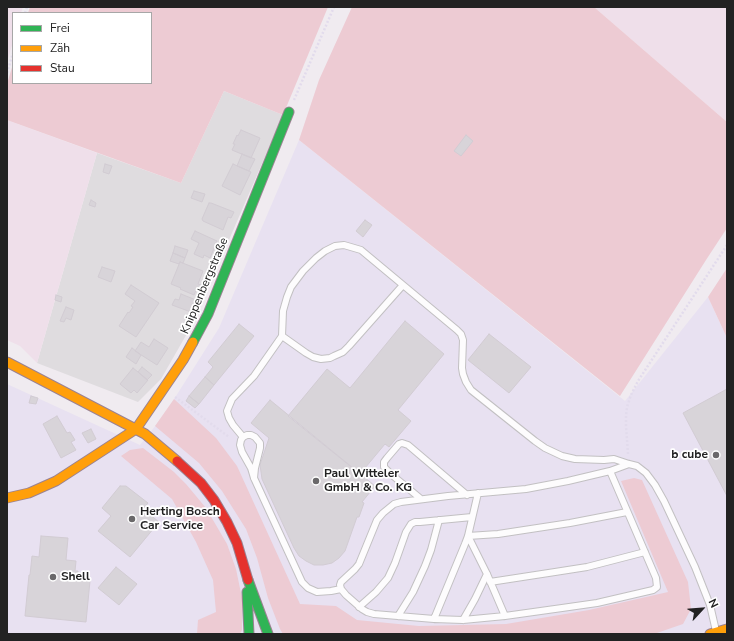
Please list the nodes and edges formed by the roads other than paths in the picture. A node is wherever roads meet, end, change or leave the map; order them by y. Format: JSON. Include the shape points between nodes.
{"nodes":[{"id":1,"x":289,"y":112,"type":"road end"},
{"id":2,"x":403,"y":285,"type":"junction"},
{"id":3,"x":282,"y":336,"type":"junction"},
{"id":4,"x":7,"y":362,"type":"edge"},
{"id":5,"x":136,"y":429,"type":"junction"},
{"id":6,"x":243,"y":437,"type":"junction"},
{"id":7,"x":629,"y":464,"type":"junction"},
{"id":8,"x":610,"y":471,"type":"junction"},
{"id":9,"x":254,"y":478,"type":"junction"},
{"id":10,"x":478,"y":493,"type":"junction"},
{"id":11,"x":467,"y":494,"type":"junction"},
{"id":12,"x":7,"y":498,"type":"edge"},
{"id":13,"x":422,"y":499,"type":"junction"},
{"id":14,"x":627,"y":512,"type":"junction"},
{"id":15,"x":472,"y":517,"type":"junction"},
{"id":16,"x":439,"y":520,"type":"junction"},
{"id":17,"x":468,"y":536,"type":"junction"},
{"id":18,"x":644,"y":552,"type":"junction"},
{"id":19,"x":246,"y":573,"type":"junction"},
{"id":20,"x":487,"y":574,"type":"junction"},
{"id":21,"x":490,"y":582,"type":"junction"},
{"id":22,"x":341,"y":589,"type":"junction"},
{"id":23,"x":359,"y":607,"type":"junction"},
{"id":24,"x":398,"y":616,"type":"junction"},
{"id":25,"x":505,"y":616,"type":"junction"},
{"id":26,"x":434,"y":619,"type":"junction"},
{"id":27,"x":463,"y":620,"type":"junction"},
{"id":28,"x":727,"y":629,"type":"edge"},
{"id":29,"x":713,"y":633,"type":"edge"},
{"id":30,"x":249,"y":634,"type":"edge"},
{"id":31,"x":268,"y":634,"type":"edge"}],
"edges":[{"from":1,"to":5,"type":"street","name":"Knippenbergstraße","via":[[208,314],[186,354]]},
{"from":2,"to":3,"type":"lane","via":[[343,352],[330,358],[321,359],[306,354]]},
{"from":2,"to":3,"type":"lane","via":[[361,250],[344,245],[335,246],[316,258],[291,287],[283,311]]},
{"from":2,"to":7,"type":"lane","via":[[461,334],[463,374],[472,390],[535,441],[562,456],[575,459],[614,459]]},
{"from":3,"to":6,"type":"lane","via":[[254,376],[232,399],[227,411],[233,426]]},
{"from":4,"to":5,"type":"street"},
{"from":5,"to":12,"type":"street","name":"Knippenbergstraße","via":[[56,481],[29,493]]},
{"from":5,"to":19,"type":"street","via":[[182,465],[214,500],[237,543]]},
{"from":6,"to":9,"type":"lane","via":[[240,444],[242,452],[252,468]]},
{"from":6,"to":9,"type":"lane","via":[[251,435],[260,443]]},
{"from":7,"to":8,"type":"lane"},
{"from":7,"to":29,"type":"lane","via":[[637,466],[650,477],[664,501],[710,605]]},
{"from":8,"to":10,"type":"lane","via":[[526,489]]},
{"from":8,"to":14,"type":"lane"},
{"from":9,"to":22,"type":"lane","via":[[302,582],[317,592]]},
{"from":10,"to":11,"type":"lane"},
{"from":10,"to":15,"type":"lane"},
{"from":11,"to":13,"type":"lane"},
{"from":11,"to":13,"type":"lane","via":[[408,446],[399,444],[384,462],[384,467]]},
{"from":13,"to":22,"type":"lane","via":[[394,504],[383,513],[377,520],[359,564],[341,582]]},
{"from":14,"to":17,"type":"lane","via":[[498,534]]},
{"from":14,"to":18,"type":"lane"},
{"from":15,"to":16,"type":"lane"},
{"from":15,"to":17,"type":"lane"},
{"from":16,"to":23,"type":"lane","via":[[415,522],[409,526],[388,578]]},
{"from":16,"to":24,"type":"lane","via":[[425,566]]},
{"from":17,"to":20,"type":"lane"},
{"from":17,"to":26,"type":"lane"},
{"from":18,"to":21,"type":"lane","via":[[588,567]]},
{"from":18,"to":25,"type":"lane","via":[[657,582],[657,587],[653,590],[596,603]]},
{"from":19,"to":30,"type":"street"},
{"from":19,"to":31,"type":"street"},
{"from":20,"to":21,"type":"lane"},
{"from":20,"to":27,"type":"lane"},
{"from":21,"to":25,"type":"lane"},
{"from":22,"to":23,"type":"lane"},
{"from":23,"to":24,"type":"lane","via":[[374,614]]},
{"from":24,"to":26,"type":"lane"},
{"from":25,"to":27,"type":"lane"},
{"from":26,"to":27,"type":"lane"},
{"from":28,"to":29,"type":"street"}]}
